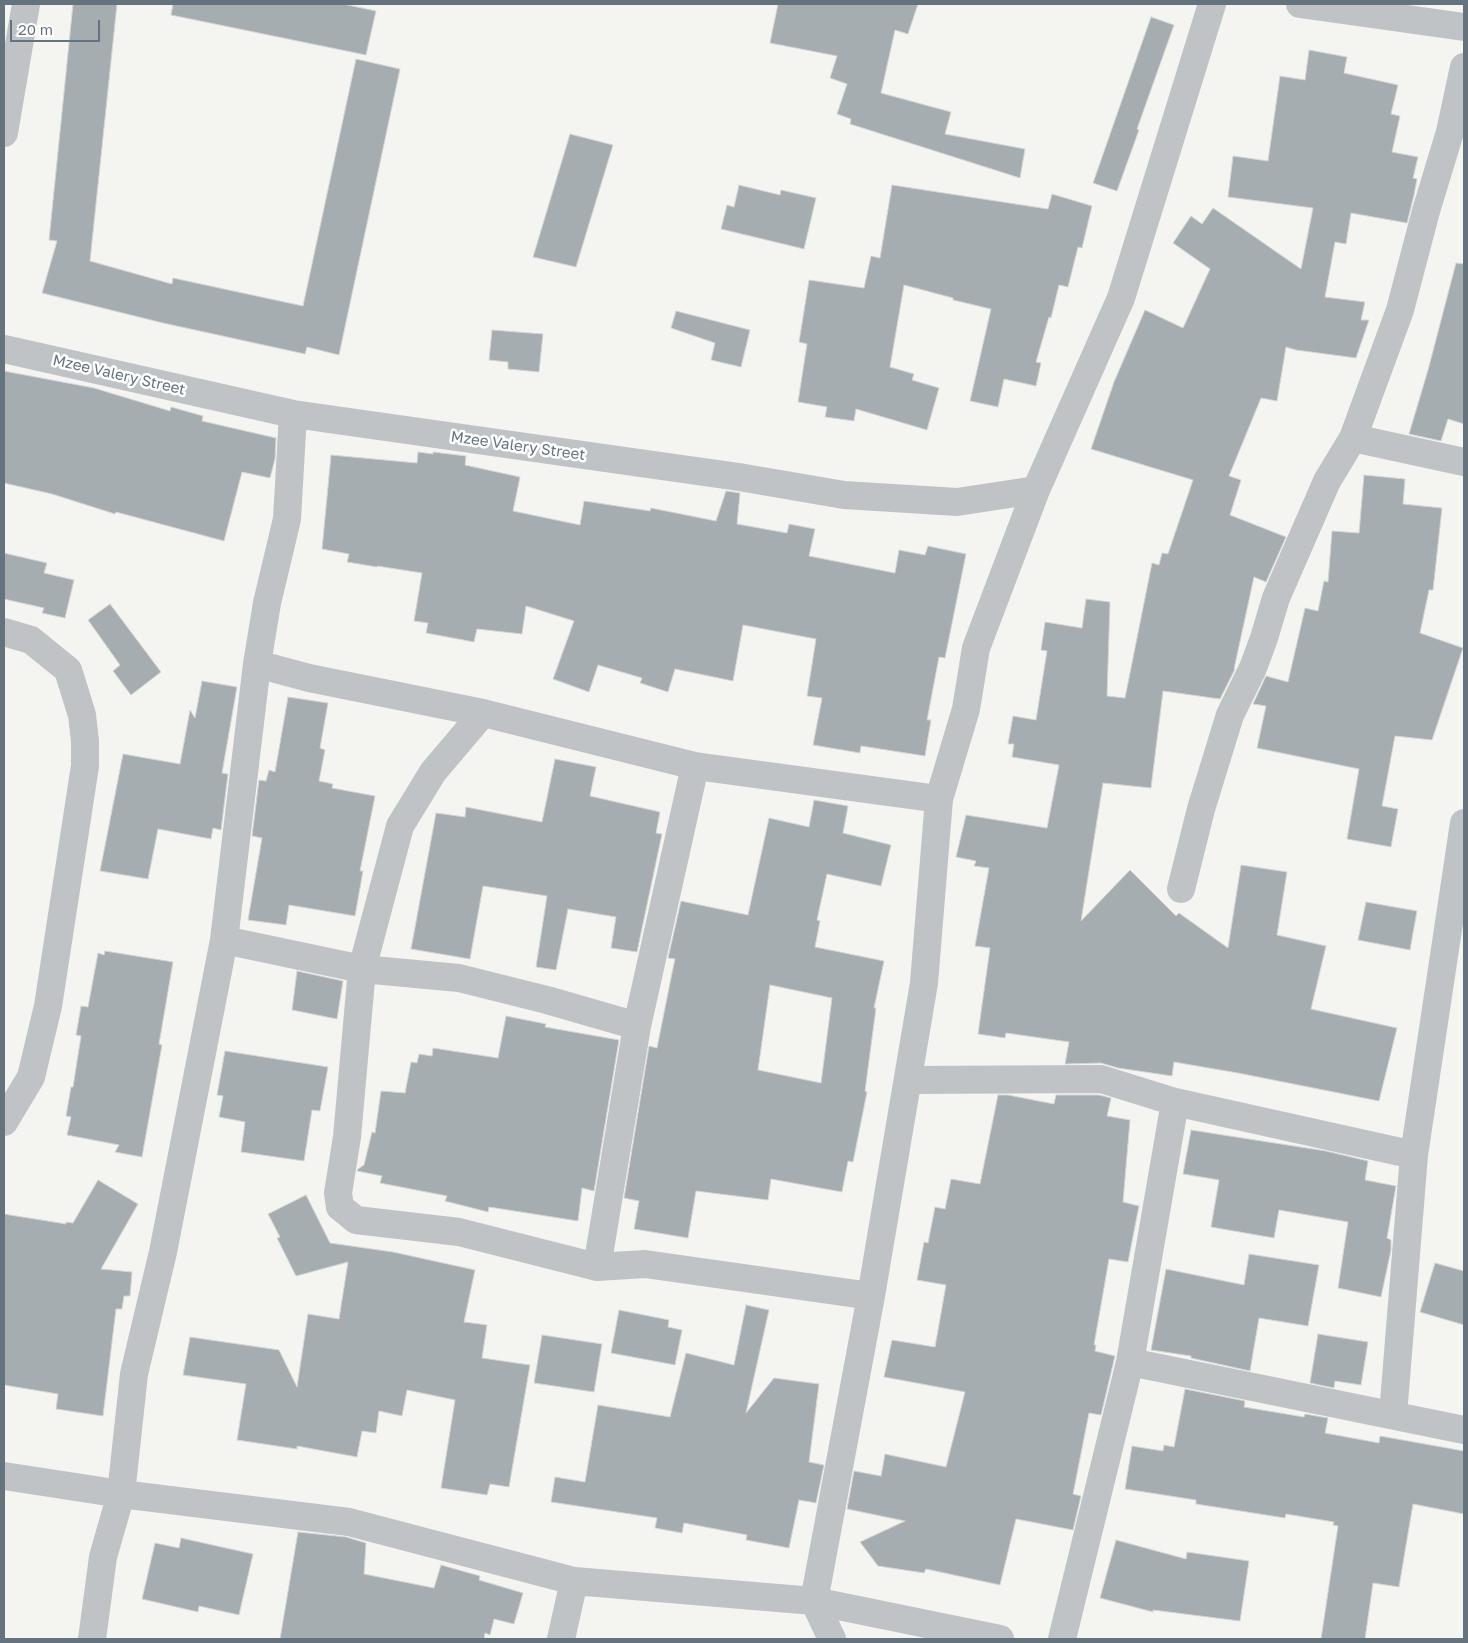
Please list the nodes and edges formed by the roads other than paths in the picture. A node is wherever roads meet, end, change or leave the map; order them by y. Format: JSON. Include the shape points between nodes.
{"nodes":[{"id":1,"x":26,"y":4,"type":"edge"},
{"id":2,"x":1212,"y":4,"type":"edge"},
{"id":3,"x":1300,"y":4,"type":"edge"},
{"id":4,"x":1464,"y":28,"type":"edge"},
{"id":5,"x":1464,"y":67,"type":"edge"},
{"id":6,"x":4,"y":133,"type":"edge"},
{"id":7,"x":4,"y":349,"type":"edge"},
{"id":8,"x":293,"y":414,"type":"junction"},
{"id":9,"x":1353,"y":438,"type":"junction"},
{"id":10,"x":1464,"y":462,"type":"edge"},
{"id":11,"x":1036,"y":490,"type":"junction"},
{"id":12,"x":4,"y":632,"type":"edge"},
{"id":13,"x":257,"y":664,"type":"junction"},
{"id":14,"x":482,"y":713,"type":"junction"},
{"id":15,"x":695,"y":766,"type":"junction"},
{"id":16,"x":939,"y":799,"type":"junction"},
{"id":17,"x":1464,"y":823,"type":"edge"},
{"id":18,"x":1181,"y":889,"type":"dead end"},
{"id":19,"x":224,"y":940,"type":"junction"},
{"id":20,"x":362,"y":969,"type":"junction"},
{"id":21,"x":637,"y":1026,"type":"junction"},
{"id":22,"x":908,"y":1080,"type":"junction"},
{"id":23,"x":1175,"y":1102,"type":"junction"},
{"id":24,"x":4,"y":1122,"type":"edge"},
{"id":25,"x":1414,"y":1155,"type":"junction"},
{"id":26,"x":597,"y":1267,"type":"junction"},
{"id":27,"x":871,"y":1296,"type":"junction"},
{"id":28,"x":1130,"y":1362,"type":"junction"},
{"id":29,"x":1393,"y":1416,"type":"junction"},
{"id":30,"x":1464,"y":1430,"type":"edge"},
{"id":31,"x":4,"y":1476,"type":"edge"},
{"id":32,"x":121,"y":1494,"type":"junction"},
{"id":33,"x":574,"y":1581,"type":"junction"},
{"id":34,"x":814,"y":1601,"type":"junction"},
{"id":35,"x":92,"y":1639,"type":"edge"},
{"id":36,"x":562,"y":1639,"type":"edge"},
{"id":37,"x":832,"y":1639,"type":"edge"},
{"id":38,"x":1000,"y":1639,"type":"edge"},
{"id":39,"x":1062,"y":1639,"type":"edge"}],
"edges":[{"from":1,"to":6,"type":"street"},
{"from":2,"to":11,"type":"street","via":[[1121,298]]},
{"from":3,"to":4,"type":"street"},
{"from":5,"to":9,"type":"street","via":[[1450,132],[1400,310]]},
{"from":7,"to":8,"type":"street","name":"Mzee Valery Street"},
{"from":8,"to":11,"type":"street","name":"Mzee Valery Street","via":[[739,477],[844,495],[957,502]]},
{"from":8,"to":13,"type":"street","via":[[287,518]]},
{"from":9,"to":10,"type":"street"},
{"from":9,"to":18,"type":"street","via":[[1327,481],[1230,715]]},
{"from":11,"to":16,"type":"street","via":[[976,648],[966,709]]},
{"from":12,"to":24,"type":"street","via":[[31,640],[68,670],[82,715],[85,766],[48,1006],[31,1077]]},
{"from":13,"to":14,"type":"street","via":[[309,678]]},
{"from":13,"to":19,"type":"street"},
{"from":14,"to":15,"type":"street"},
{"from":14,"to":20,"type":"street","via":[[433,772],[400,826]]},
{"from":15,"to":16,"type":"street"},
{"from":15,"to":21,"type":"street"},
{"from":16,"to":22,"type":"street","via":[[924,983]]},
{"from":17,"to":25,"type":"street"},
{"from":19,"to":20,"type":"street"},
{"from":19,"to":32,"type":"street","via":[[163,1252],[134,1374]]},
{"from":20,"to":21,"type":"street","via":[[459,978]]},
{"from":20,"to":26,"type":"street","via":[[347,1137],[338,1193],[340,1207],[356,1220],[459,1232]]},
{"from":21,"to":26,"type":"street"},
{"from":22,"to":23,"type":"street","via":[[1100,1079]]},
{"from":22,"to":27,"type":"street"},
{"from":23,"to":25,"type":"street"},
{"from":23,"to":28,"type":"street"},
{"from":25,"to":29,"type":"street"},
{"from":26,"to":27,"type":"street","via":[[645,1264]]},
{"from":27,"to":34,"type":"street"},
{"from":28,"to":29,"type":"street"},
{"from":28,"to":39,"type":"street"},
{"from":29,"to":30,"type":"street"},
{"from":31,"to":32,"type":"street"},
{"from":32,"to":33,"type":"street","via":[[349,1522]]},
{"from":32,"to":35,"type":"street","via":[[103,1557]]},
{"from":33,"to":34,"type":"street"},
{"from":33,"to":36,"type":"street"},
{"from":34,"to":37,"type":"street"},
{"from":34,"to":38,"type":"street"}]}
